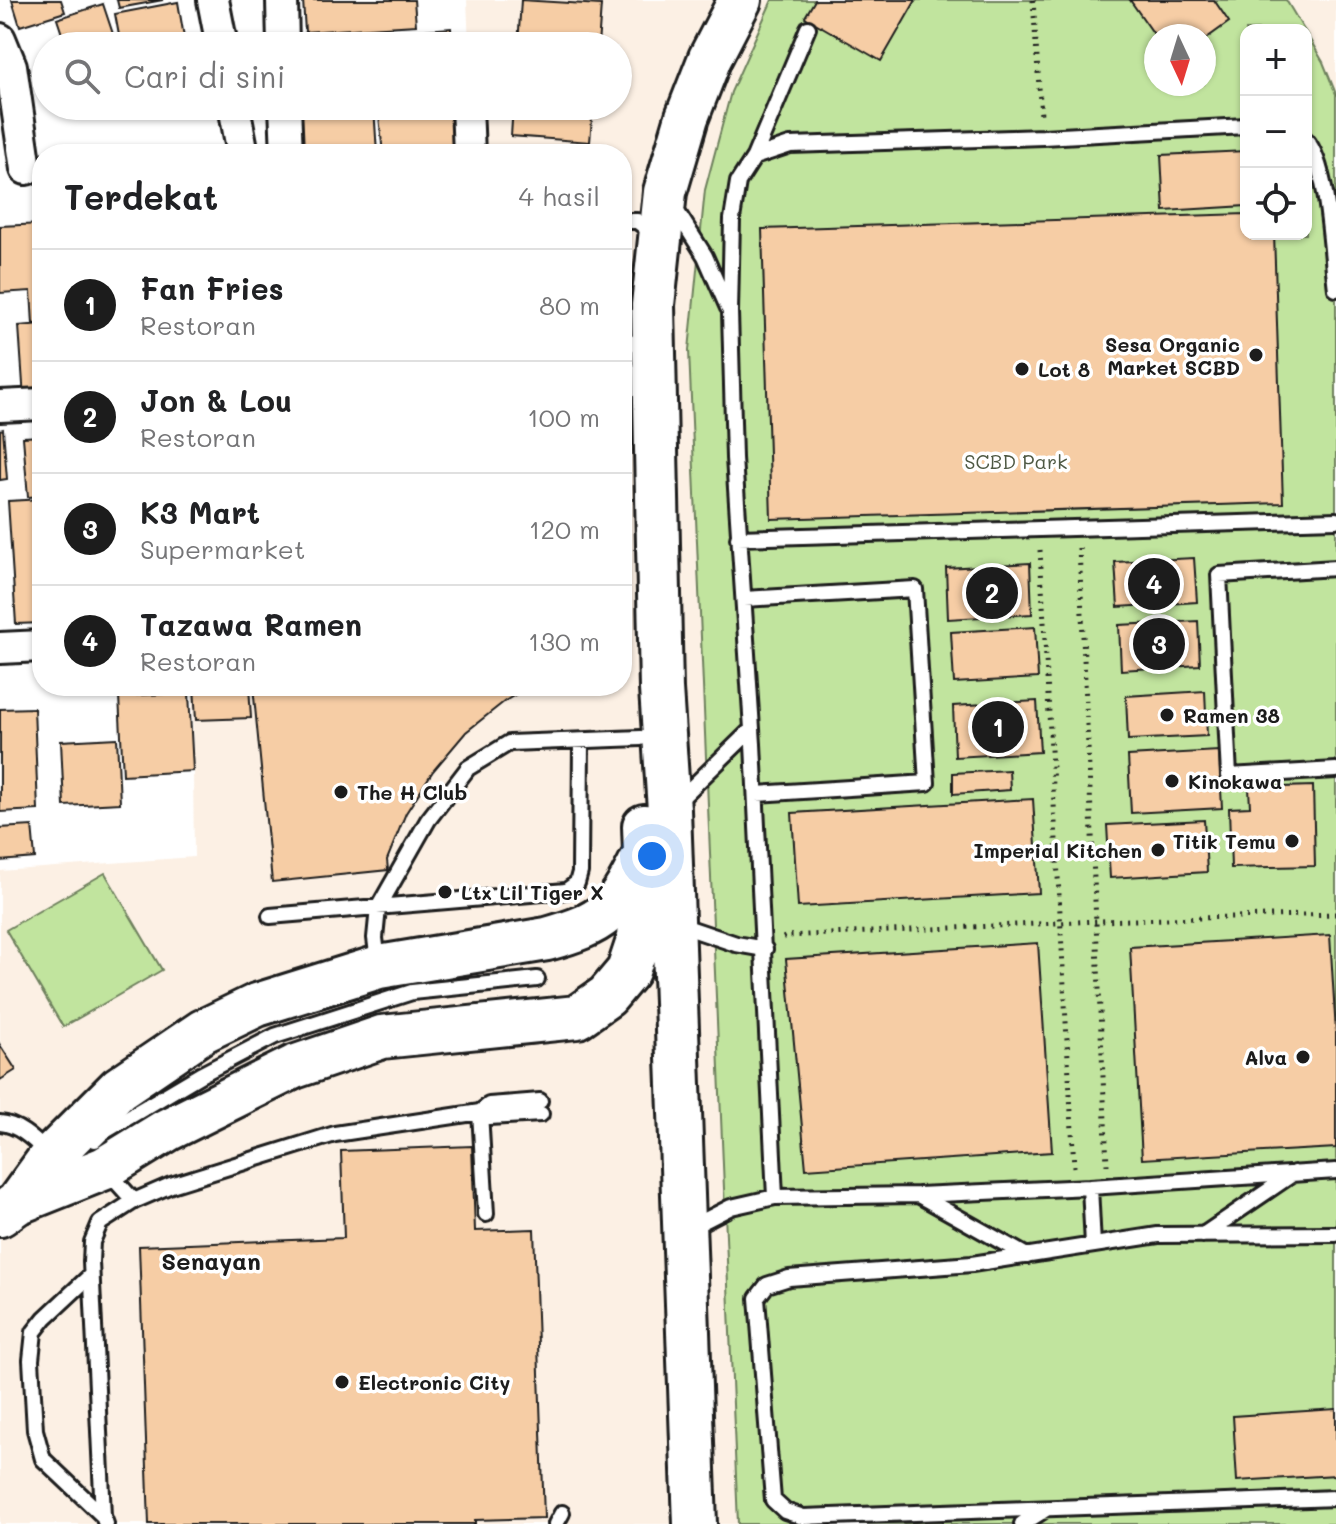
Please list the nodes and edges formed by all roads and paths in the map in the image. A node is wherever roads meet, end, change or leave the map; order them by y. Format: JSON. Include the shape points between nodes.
{"nodes":[{"id":1,"x":213,"y":0,"type":"edge"},
{"id":2,"x":282,"y":0,"type":"edge"},
{"id":3,"x":740,"y":0,"type":"edge"},
{"id":4,"x":1033,"y":0,"type":"edge"},
{"id":5,"x":808,"y":28,"type":"dead end"},
{"id":6,"x":219,"y":32,"type":"edge"},
{"id":7,"x":283,"y":32,"type":"edge"},
{"id":8,"x":0,"y":39,"type":"edge"},
{"id":9,"x":237,"y":120,"type":"edge"},
{"id":10,"x":286,"y":120,"type":"edge"},
{"id":11,"x":468,"y":120,"type":"edge"},
{"id":12,"x":1240,"y":126,"type":"edge"},
{"id":13,"x":1043,"y":137,"type":"junction"},
{"id":14,"x":241,"y":144,"type":"edge"},
{"id":15,"x":287,"y":144,"type":"edge"},
{"id":16,"x":469,"y":144,"type":"edge"},
{"id":17,"x":1312,"y":147,"type":"edge"},
{"id":18,"x":754,"y":157,"type":"junction"},
{"id":19,"x":23,"y":170,"type":"edge"},
{"id":20,"x":665,"y":192,"type":"junction"},
{"id":21,"x":632,"y":221,"type":"edge"},
{"id":22,"x":660,"y":240,"type":"junction"},
{"id":23,"x":1336,"y":289,"type":"edge"},
{"id":24,"x":730,"y":312,"type":"junction"},
{"id":25,"x":638,"y":338,"type":"edge"},
{"id":26,"x":32,"y":404,"type":"edge"},
{"id":27,"x":0,"y":406,"type":"edge"},
{"id":28,"x":1336,"y":520,"type":"edge"},
{"id":29,"x":1078,"y":528,"type":"junction"},
{"id":30,"x":1039,"y":529,"type":"junction"},
{"id":31,"x":738,"y":538,"type":"junction"},
{"id":32,"x":1336,"y":568,"type":"edge"},
{"id":33,"x":744,"y":599,"type":"junction"},
{"id":34,"x":32,"y":646,"type":"edge"},
{"id":35,"x":0,"y":648,"type":"edge"},
{"id":36,"x":661,"y":689,"type":"junction"},
{"id":37,"x":752,"y":729,"type":"junction"},
{"id":38,"x":641,"y":738,"type":"junction"},
{"id":39,"x":581,"y":741,"type":"junction"},
{"id":40,"x":1336,"y":770,"type":"edge"},
{"id":41,"x":756,"y":794,"type":"junction"},
{"id":42,"x":669,"y":810,"type":"junction"},
{"id":43,"x":645,"y":853,"type":"junction"},
{"id":44,"x":378,"y":908,"type":"junction"},
{"id":45,"x":1336,"y":914,"type":"edge"},
{"id":46,"x":270,"y":916,"type":"dead end"},
{"id":47,"x":1098,"y":921,"type":"junction"},
{"id":48,"x":674,"y":923,"type":"junction"},
{"id":49,"x":1059,"y":923,"type":"junction"},
{"id":50,"x":765,"y":949,"type":"junction"},
{"id":51,"x":379,"y":967,"type":"junction"},
{"id":52,"x":537,"y":979,"type":"dead end"},
{"id":53,"x":541,"y":1108,"type":"dead end"},
{"id":54,"x":480,"y":1112,"type":"junction"},
{"id":55,"x":0,"y":1123,"type":"edge"},
{"id":56,"x":76,"y":1161,"type":"junction"},
{"id":57,"x":1336,"y":1171,"type":"edge"},
{"id":58,"x":1294,"y":1173,"type":"junction"},
{"id":59,"x":1108,"y":1186,"type":"junction"},
{"id":60,"x":1083,"y":1188,"type":"junction"},
{"id":61,"x":918,"y":1195,"type":"junction"},
{"id":62,"x":775,"y":1197,"type":"junction"},
{"id":63,"x":134,"y":1201,"type":"junction"},
{"id":64,"x":8,"y":1209,"type":"edge"},
{"id":65,"x":486,"y":1214,"type":"dead end"},
{"id":66,"x":686,"y":1230,"type":"junction"},
{"id":67,"x":1336,"y":1234,"type":"edge"},
{"id":68,"x":1203,"y":1235,"type":"junction"},
{"id":69,"x":1093,"y":1245,"type":"junction"},
{"id":70,"x":1028,"y":1256,"type":"junction"},
{"id":71,"x":91,"y":1275,"type":"junction"},
{"id":72,"x":1336,"y":1498,"type":"edge"},
{"id":73,"x":1046,"y":1509,"type":"junction"},
{"id":74,"x":104,"y":1520,"type":"edge"},
{"id":75,"x":695,"y":1524,"type":"edge"},
{"id":76,"x":1022,"y":1524,"type":"edge"}],
"edges":[{"from":1,"to":6,"type":"street"},
{"from":2,"to":7,"type":"street"},
{"from":3,"to":20,"type":"main road","via":[[710,58]]},
{"from":4,"to":13,"type":"path"},
{"from":5,"to":18,"type":"lane"},
{"from":8,"to":19,"type":"street","via":[[11,66]]},
{"from":9,"to":14,"type":"street"},
{"from":10,"to":15,"type":"street"},
{"from":11,"to":16,"type":"street"},
{"from":12,"to":13,"type":"lane"},
{"from":13,"to":18,"type":"lane","via":[[790,145]]},
{"from":17,"to":23,"type":"lane","via":[[1322,176]]},
{"from":18,"to":24,"type":"lane","via":[[738,182],[732,219]]},
{"from":20,"to":22,"type":"main road"},
{"from":20,"to":24,"type":"lane","via":[[705,256]]},
{"from":21,"to":22,"type":"lane","via":[[648,227]]},
{"from":22,"to":25,"type":"main road","via":[[653,305]]},
{"from":24,"to":31,"type":"lane"},
{"from":25,"to":36,"type":"main road"},
{"from":26,"to":27,"type":"street"},
{"from":28,"to":29,"type":"lane"},
{"from":29,"to":30,"type":"lane"},
{"from":29,"to":47,"type":"path"},
{"from":30,"to":31,"type":"lane"},
{"from":30,"to":49,"type":"path"},
{"from":31,"to":33,"type":"lane"},
{"from":32,"to":40,"type":"lane","via":[[1219,575],[1229,776]]},
{"from":33,"to":37,"type":"lane"},
{"from":33,"to":41,"type":"lane","via":[[915,589],[924,734],[927,783]]},
{"from":34,"to":35,"type":"street"},
{"from":36,"to":38,"type":"main road"},
{"from":36,"to":42,"type":"main road"},
{"from":37,"to":41,"type":"lane"},
{"from":37,"to":42,"type":"lane"},
{"from":38,"to":39,"type":"lane"},
{"from":38,"to":43,"type":"main road"},
{"from":39,"to":44,"type":"lane","via":[[509,743],[468,768],[428,820]]},
{"from":39,"to":44,"type":"lane","via":[[577,883],[566,891]]},
{"from":41,"to":50,"type":"lane"},
{"from":42,"to":48,"type":"main road"},
{"from":43,"to":51,"type":"main road","via":[[623,898],[597,921],[547,939]]},
{"from":43,"to":56,"type":"main road","via":[[639,938],[628,971],[607,996],[577,1017],[382,1037],[294,1067],[167,1130]]},
{"from":44,"to":46,"type":"lane"},
{"from":44,"to":51,"type":"lane"},
{"from":45,"to":47,"type":"path"},
{"from":47,"to":49,"type":"path"},
{"from":47,"to":59,"type":"path"},
{"from":48,"to":50,"type":"lane"},
{"from":48,"to":66,"type":"main road"},
{"from":49,"to":50,"type":"path","via":[[787,936]]},
{"from":49,"to":60,"type":"path"},
{"from":50,"to":62,"type":"lane"},
{"from":51,"to":56,"type":"main road","via":[[257,1005],[203,1031],[119,1088]]},
{"from":52,"to":56,"type":"lane","via":[[412,992],[275,1036],[102,1133]]},
{"from":53,"to":54,"type":"lane","via":[[489,1117]]},
{"from":54,"to":63,"type":"lane","via":[[335,1134]]},
{"from":54,"to":65,"type":"lane"},
{"from":55,"to":56,"type":"lane"},
{"from":56,"to":63,"type":"lane"},
{"from":56,"to":64,"type":"main road"},
{"from":56,"to":64,"type":"main road"},
{"from":57,"to":58,"type":"lane"},
{"from":58,"to":59,"type":"lane"},
{"from":58,"to":68,"type":"lane"},
{"from":59,"to":60,"type":"lane"},
{"from":60,"to":61,"type":"lane"},
{"from":60,"to":69,"type":"lane"},
{"from":61,"to":62,"type":"lane"},
{"from":61,"to":70,"type":"lane"},
{"from":62,"to":66,"type":"lane","via":[[731,1207]]},
{"from":63,"to":71,"type":"lane","via":[[100,1223],[92,1242]]},
{"from":66,"to":75,"type":"main road"},
{"from":67,"to":68,"type":"lane"},
{"from":68,"to":69,"type":"lane","via":[[1158,1235]]},
{"from":69,"to":70,"type":"lane"},
{"from":70,"to":73,"type":"lane","via":[[789,1278],[767,1285],[757,1298],[773,1500],[785,1511],[803,1517]]},
{"from":71,"to":74,"type":"lane"},
{"from":71,"to":74,"type":"lane","via":[[34,1332],[31,1360],[35,1430],[43,1459]]},
{"from":72,"to":73,"type":"lane"},
{"from":73,"to":76,"type":"lane"}]}
